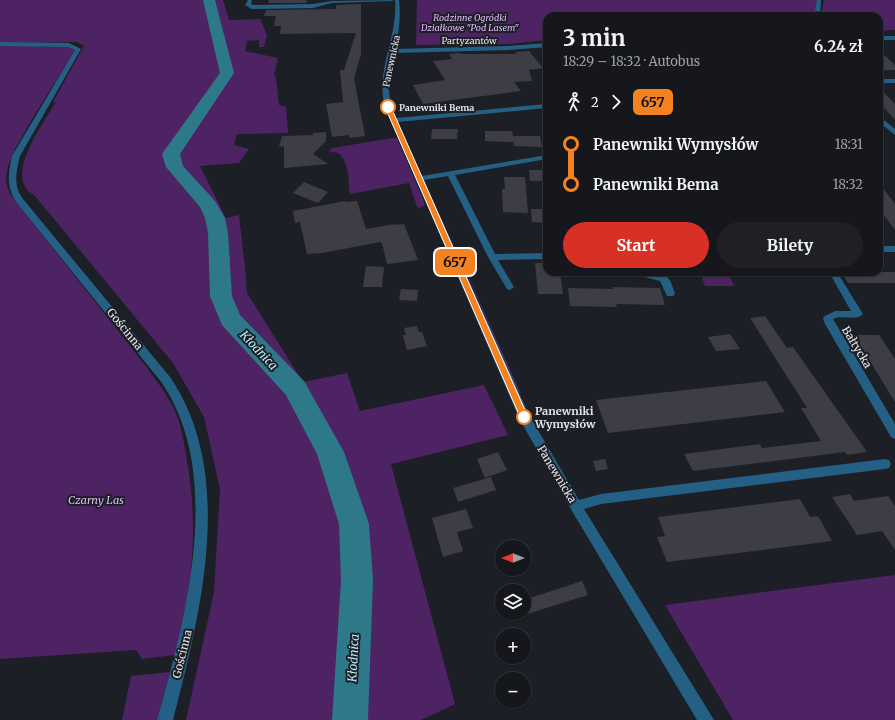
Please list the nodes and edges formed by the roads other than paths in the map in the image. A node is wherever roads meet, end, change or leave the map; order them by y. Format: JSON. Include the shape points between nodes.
{"nodes":[{"id":1,"x":250,"y":0,"type":"edge"},
{"id":2,"x":282,"y":0,"type":"edge"},
{"id":3,"x":373,"y":0,"type":"edge"},
{"id":4,"x":392,"y":0,"type":"edge"},
{"id":5,"x":397,"y":0,"type":"edge"},
{"id":6,"x":819,"y":0,"type":"edge"},
{"id":7,"x":280,"y":6,"type":"junction"},
{"id":8,"x":818,"y":12,"type":"edge"},
{"id":9,"x":883,"y":38,"type":"edge"},
{"id":10,"x":895,"y":38,"type":"edge"},
{"id":11,"x":0,"y":44,"type":"edge"},
{"id":12,"x":543,"y":45,"type":"edge"},
{"id":13,"x":391,"y":51,"type":"junction"},
{"id":14,"x":883,"y":81,"type":"edge"},
{"id":15,"x":895,"y":81,"type":"edge"},
{"id":16,"x":543,"y":106,"type":"edge"},
{"id":17,"x":394,"y":120,"type":"junction"},
{"id":18,"x":883,"y":122,"type":"edge"},
{"id":19,"x":883,"y":123,"type":"edge"},
{"id":20,"x":895,"y":126,"type":"edge"},
{"id":21,"x":895,"y":133,"type":"edge"},
{"id":22,"x":543,"y":158,"type":"edge"},
{"id":23,"x":451,"y":174,"type":"junction"},
{"id":24,"x":419,"y":179,"type":"junction"},
{"id":25,"x":883,"y":249,"type":"edge"},
{"id":26,"x":895,"y":249,"type":"edge"},
{"id":27,"x":543,"y":256,"type":"edge"},
{"id":28,"x":492,"y":257,"type":"junction"},
{"id":29,"x":652,"y":276,"type":"edge"},
{"id":30,"x":835,"y":276,"type":"edge"},
{"id":31,"x":510,"y":288,"type":"dead end"},
{"id":32,"x":670,"y":294,"type":"dead end"},
{"id":33,"x":895,"y":434,"type":"edge"},
{"id":34,"x":885,"y":464,"type":"dead end"},
{"id":35,"x":576,"y":507,"type":"junction"},
{"id":36,"x":165,"y":720,"type":"edge"},
{"id":37,"x":706,"y":720,"type":"edge"}],
"edges":[{"from":1,"to":7,"type":"street","via":[[248,5],[252,7]]},
{"from":2,"to":7,"type":"street"},
{"from":3,"to":4,"type":"street"},
{"from":3,"to":7,"type":"street","via":[[332,2],[313,6]]},
{"from":5,"to":13,"type":"street","name":"Panewnicka","via":[[398,21]]},
{"from":6,"to":8,"type":"street"},
{"from":9,"to":10,"type":"street"},
{"from":11,"to":36,"type":"street","name":"Gościnna","via":[[69,45],[78,48],[19,149],[12,171],[13,189],[20,201],[160,371],[180,404],[192,438],[200,492],[199,568],[189,628]]},
{"from":12,"to":13,"type":"street","name":"Partyzantów","via":[[506,49]]},
{"from":13,"to":17,"type":"street","name":"Panewnicka","via":[[384,88],[386,103]]},
{"from":14,"to":15,"type":"street"},
{"from":16,"to":17,"type":"street"},
{"from":17,"to":24,"type":"street","name":"Panewnicka"},
{"from":18,"to":20,"type":"street"},
{"from":19,"to":21,"type":"street"},
{"from":22,"to":23,"type":"street"},
{"from":23,"to":24,"type":"street"},
{"from":23,"to":28,"type":"street"},
{"from":24,"to":35,"type":"street","name":"Panewnicka","via":[[514,398]]},
{"from":25,"to":26,"type":"street"},
{"from":27,"to":28,"type":"street"},
{"from":28,"to":31,"type":"street"},
{"from":29,"to":32,"type":"street","via":[[664,279]]},
{"from":30,"to":33,"type":"street","name":"Bałtycka","via":[[858,314],[835,314],[828,318],[830,324]]},
{"from":34,"to":35,"type":"street","name":"Panewnicka","via":[[601,499]]},
{"from":35,"to":37,"type":"street","name":"Panewnicka"}]}
